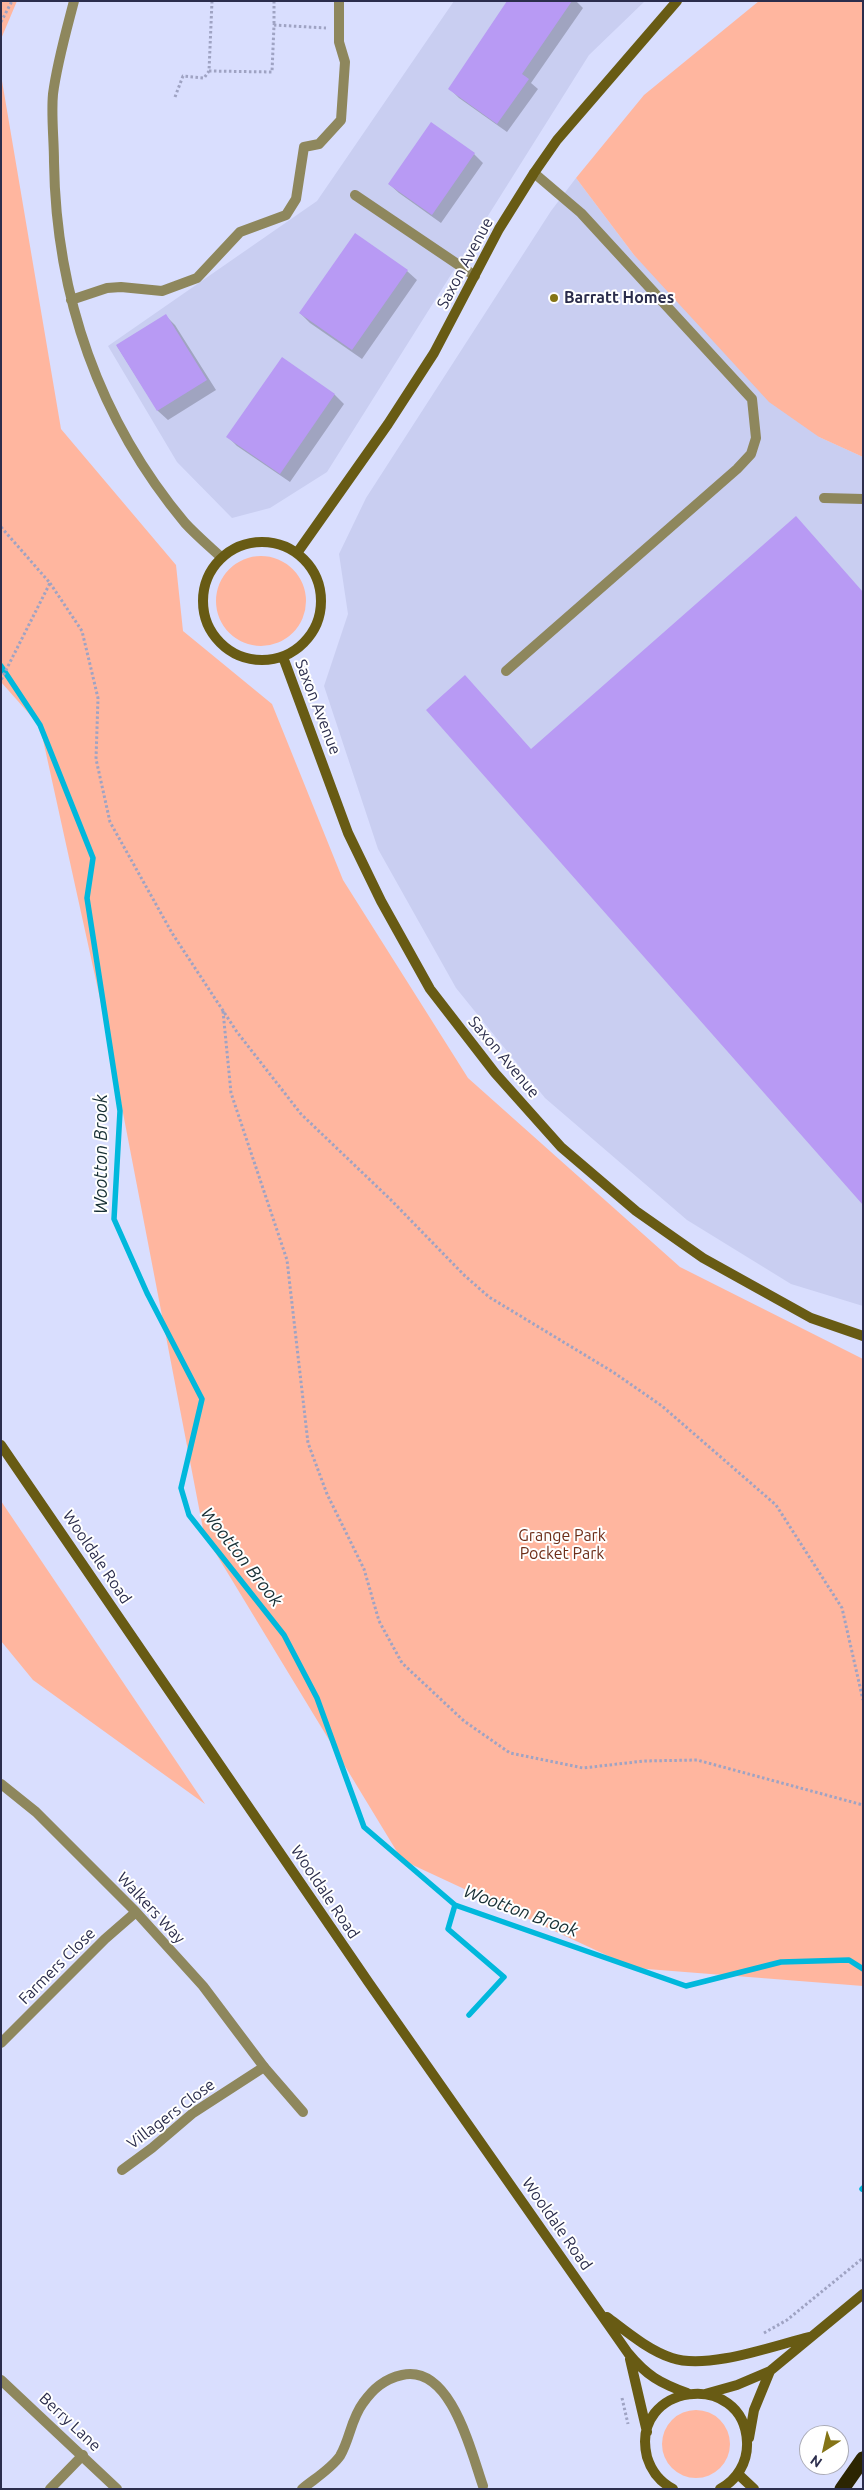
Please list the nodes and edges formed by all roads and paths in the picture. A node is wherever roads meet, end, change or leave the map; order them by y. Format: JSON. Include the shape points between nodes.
{"nodes":[{"id":1,"x":12,"y":1,"type":"edge"},
{"id":2,"x":74,"y":1,"type":"edge"},
{"id":3,"x":212,"y":1,"type":"edge"},
{"id":4,"x":274,"y":1,"type":"edge"},
{"id":5,"x":339,"y":1,"type":"edge"},
{"id":6,"x":677,"y":1,"type":"edge"},
{"id":7,"x":1,"y":22,"type":"edge"},
{"id":8,"x":274,"y":26,"type":"junction"},
{"id":9,"x":339,"y":29,"type":"junction"},
{"id":10,"x":209,"y":71,"type":"junction"},
{"id":11,"x":175,"y":97,"type":"dead end"},
{"id":12,"x":534,"y":173,"type":"junction"},
{"id":13,"x":355,"y":195,"type":"dead end"},
{"id":14,"x":474,"y":276,"type":"junction"},
{"id":15,"x":71,"y":300,"type":"junction"},
{"id":16,"x":824,"y":498,"type":"dead end"},
{"id":17,"x":863,"y":499,"type":"edge"},
{"id":18,"x":1,"y":527,"type":"edge"},
{"id":19,"x":297,"y":553,"type":"junction"},
{"id":20,"x":221,"y":557,"type":"junction"},
{"id":21,"x":50,"y":583,"type":"junction"},
{"id":22,"x":283,"y":657,"type":"junction"},
{"id":23,"x":506,"y":672,"type":"dead end"},
{"id":24,"x":1,"y":680,"type":"edge"},
{"id":25,"x":222,"y":1010,"type":"junction"},
{"id":26,"x":863,"y":1336,"type":"edge"},
{"id":27,"x":1,"y":1445,"type":"edge"},
{"id":28,"x":863,"y":1700,"type":"edge"},
{"id":29,"x":1,"y":1784,"type":"edge"},
{"id":30,"x":863,"y":1805,"type":"edge"},
{"id":31,"x":136,"y":1912,"type":"junction"},
{"id":32,"x":1,"y":2043,"type":"edge"},
{"id":33,"x":264,"y":2067,"type":"junction"},
{"id":34,"x":303,"y":2112,"type":"dead end"},
{"id":35,"x":122,"y":2170,"type":"dead end"},
{"id":36,"x":863,"y":2258,"type":"edge"},
{"id":37,"x":863,"y":2294,"type":"edge"},
{"id":38,"x":600,"y":2312,"type":"junction"},
{"id":39,"x":758,"y":2336,"type":"dead end"},
{"id":40,"x":808,"y":2336,"type":"junction"},
{"id":41,"x":628,"y":2353,"type":"junction"},
{"id":42,"x":770,"y":2370,"type":"junction"},
{"id":43,"x":1,"y":2380,"type":"edge"},
{"id":44,"x":687,"y":2393,"type":"junction"},
{"id":45,"x":705,"y":2394,"type":"junction"},
{"id":46,"x":640,"y":2403,"type":"junction"},
{"id":47,"x":624,"y":2410,"type":"dead end"},
{"id":48,"x":647,"y":2432,"type":"junction"},
{"id":49,"x":747,"y":2446,"type":"junction"},
{"id":50,"x":83,"y":2455,"type":"junction"},
{"id":51,"x":863,"y":2459,"type":"edge"},
{"id":52,"x":738,"y":2474,"type":"junction"},
{"id":53,"x":483,"y":2486,"type":"dead end"},
{"id":54,"x":50,"y":2489,"type":"edge"},
{"id":55,"x":117,"y":2489,"type":"edge"},
{"id":56,"x":302,"y":2489,"type":"edge"},
{"id":57,"x":673,"y":2489,"type":"edge"},
{"id":58,"x":720,"y":2489,"type":"edge"},
{"id":59,"x":754,"y":2489,"type":"edge"},
{"id":60,"x":842,"y":2489,"type":"edge"}],
"edges":[{"from":1,"to":7,"type":"path"},
{"from":2,"to":15,"type":"street","via":[[53,95],[55,202]]},
{"from":3,"to":10,"type":"path"},
{"from":4,"to":8,"type":"path"},
{"from":5,"to":9,"type":"street"},
{"from":6,"to":12,"type":"street","name":"Saxon Avenue","via":[[557,140]]},
{"from":8,"to":9,"type":"path"},
{"from":8,"to":10,"type":"path","via":[[272,72]]},
{"from":9,"to":15,"type":"street","via":[[345,62],[341,120],[319,144],[304,147],[296,199],[286,215],[240,232],[196,278],[175,287],[162,291],[108,288]]},
{"from":10,"to":11,"type":"path","via":[[204,78],[183,76]]},
{"from":12,"to":14,"type":"street","name":"Saxon Avenue"},
{"from":12,"to":23,"type":"street","via":[[581,212],[752,399],[756,438],[751,454],[737,469]]},
{"from":13,"to":14,"type":"street"},
{"from":14,"to":19,"type":"street","name":"Saxon Avenue","via":[[434,353]]},
{"from":15,"to":20,"type":"street","via":[[89,362],[113,416],[142,467],[187,524]]},
{"from":16,"to":17,"type":"street"},
{"from":18,"to":21,"type":"path"},
{"from":19,"to":20,"type":"street","via":[[265,541],[244,544]]},
{"from":19,"to":22,"type":"street","via":[[314,571],[321,590],[319,618],[310,637]]},
{"from":20,"to":22,"type":"street","via":[[210,570],[203,589],[204,615],[216,639],[231,652],[254,660]]},
{"from":21,"to":24,"type":"path"},
{"from":21,"to":25,"type":"path","via":[[82,630],[98,698],[96,759],[110,822],[172,933]]},
{"from":22,"to":26,"type":"street","name":"Saxon Avenue","via":[[348,833],[381,901],[430,989],[495,1073],[562,1147],[644,1216],[703,1258],[811,1318]]},
{"from":25,"to":28,"type":"path","via":[[301,1114],[464,1275],[489,1297],[613,1372],[662,1406],[776,1505],[842,1608]]},
{"from":25,"to":30,"type":"path","via":[[231,1093],[288,1260],[308,1443],[327,1494],[364,1569],[379,1621],[402,1663],[464,1721],[510,1753],[583,1768],[644,1761],[697,1760]]},
{"from":27,"to":38,"type":"street","name":"Wooldale Road"},
{"from":29,"to":31,"type":"street","name":"Walkers Way","via":[[36,1812]]},
{"from":31,"to":32,"type":"street","name":"Farmers Close"},
{"from":31,"to":33,"type":"street","name":"Walkers Way","via":[[203,1986]]},
{"from":33,"to":34,"type":"street","name":"Walkers Way"},
{"from":33,"to":35,"type":"street","name":"Villagers Close","via":[[193,2113]]},
{"from":36,"to":39,"type":"path","via":[[787,2320]]},
{"from":37,"to":40,"type":"street"},
{"from":38,"to":40,"type":"street","via":[[641,2342],[674,2359],[714,2361]]},
{"from":38,"to":41,"type":"street","name":"Wooldale Road"},
{"from":40,"to":42,"type":"street"},
{"from":41,"to":44,"type":"street","name":"Wooldale Road","via":[[642,2371]]},
{"from":41,"to":46,"type":"street","name":"Wooldale Road"},
{"from":42,"to":45,"type":"street"},
{"from":42,"to":49,"type":"street","via":[[754,2410]]},
{"from":43,"to":50,"type":"street","name":"Berry Lane"},
{"from":44,"to":45,"type":"street"},
{"from":44,"to":48,"type":"street","via":[[660,2408]]},
{"from":45,"to":49,"type":"street","via":[[734,2409],[744,2427]]},
{"from":46,"to":47,"type":"path"},
{"from":46,"to":48,"type":"street","name":"Wooldale Road"},
{"from":48,"to":57,"type":"street","name":"Wooldale Road","via":[[648,2461],[661,2480]]},
{"from":49,"to":52,"type":"street"},
{"from":50,"to":54,"type":"street"},
{"from":50,"to":55,"type":"street","name":"Berry Lane"},
{"from":51,"to":60,"type":"highway"},
{"from":52,"to":58,"type":"street"},
{"from":52,"to":59,"type":"street"},
{"from":53,"to":56,"type":"street","via":[[461,2423],[448,2397],[428,2379],[410,2373],[391,2377],[374,2388],[352,2421],[339,2457]]}]}
